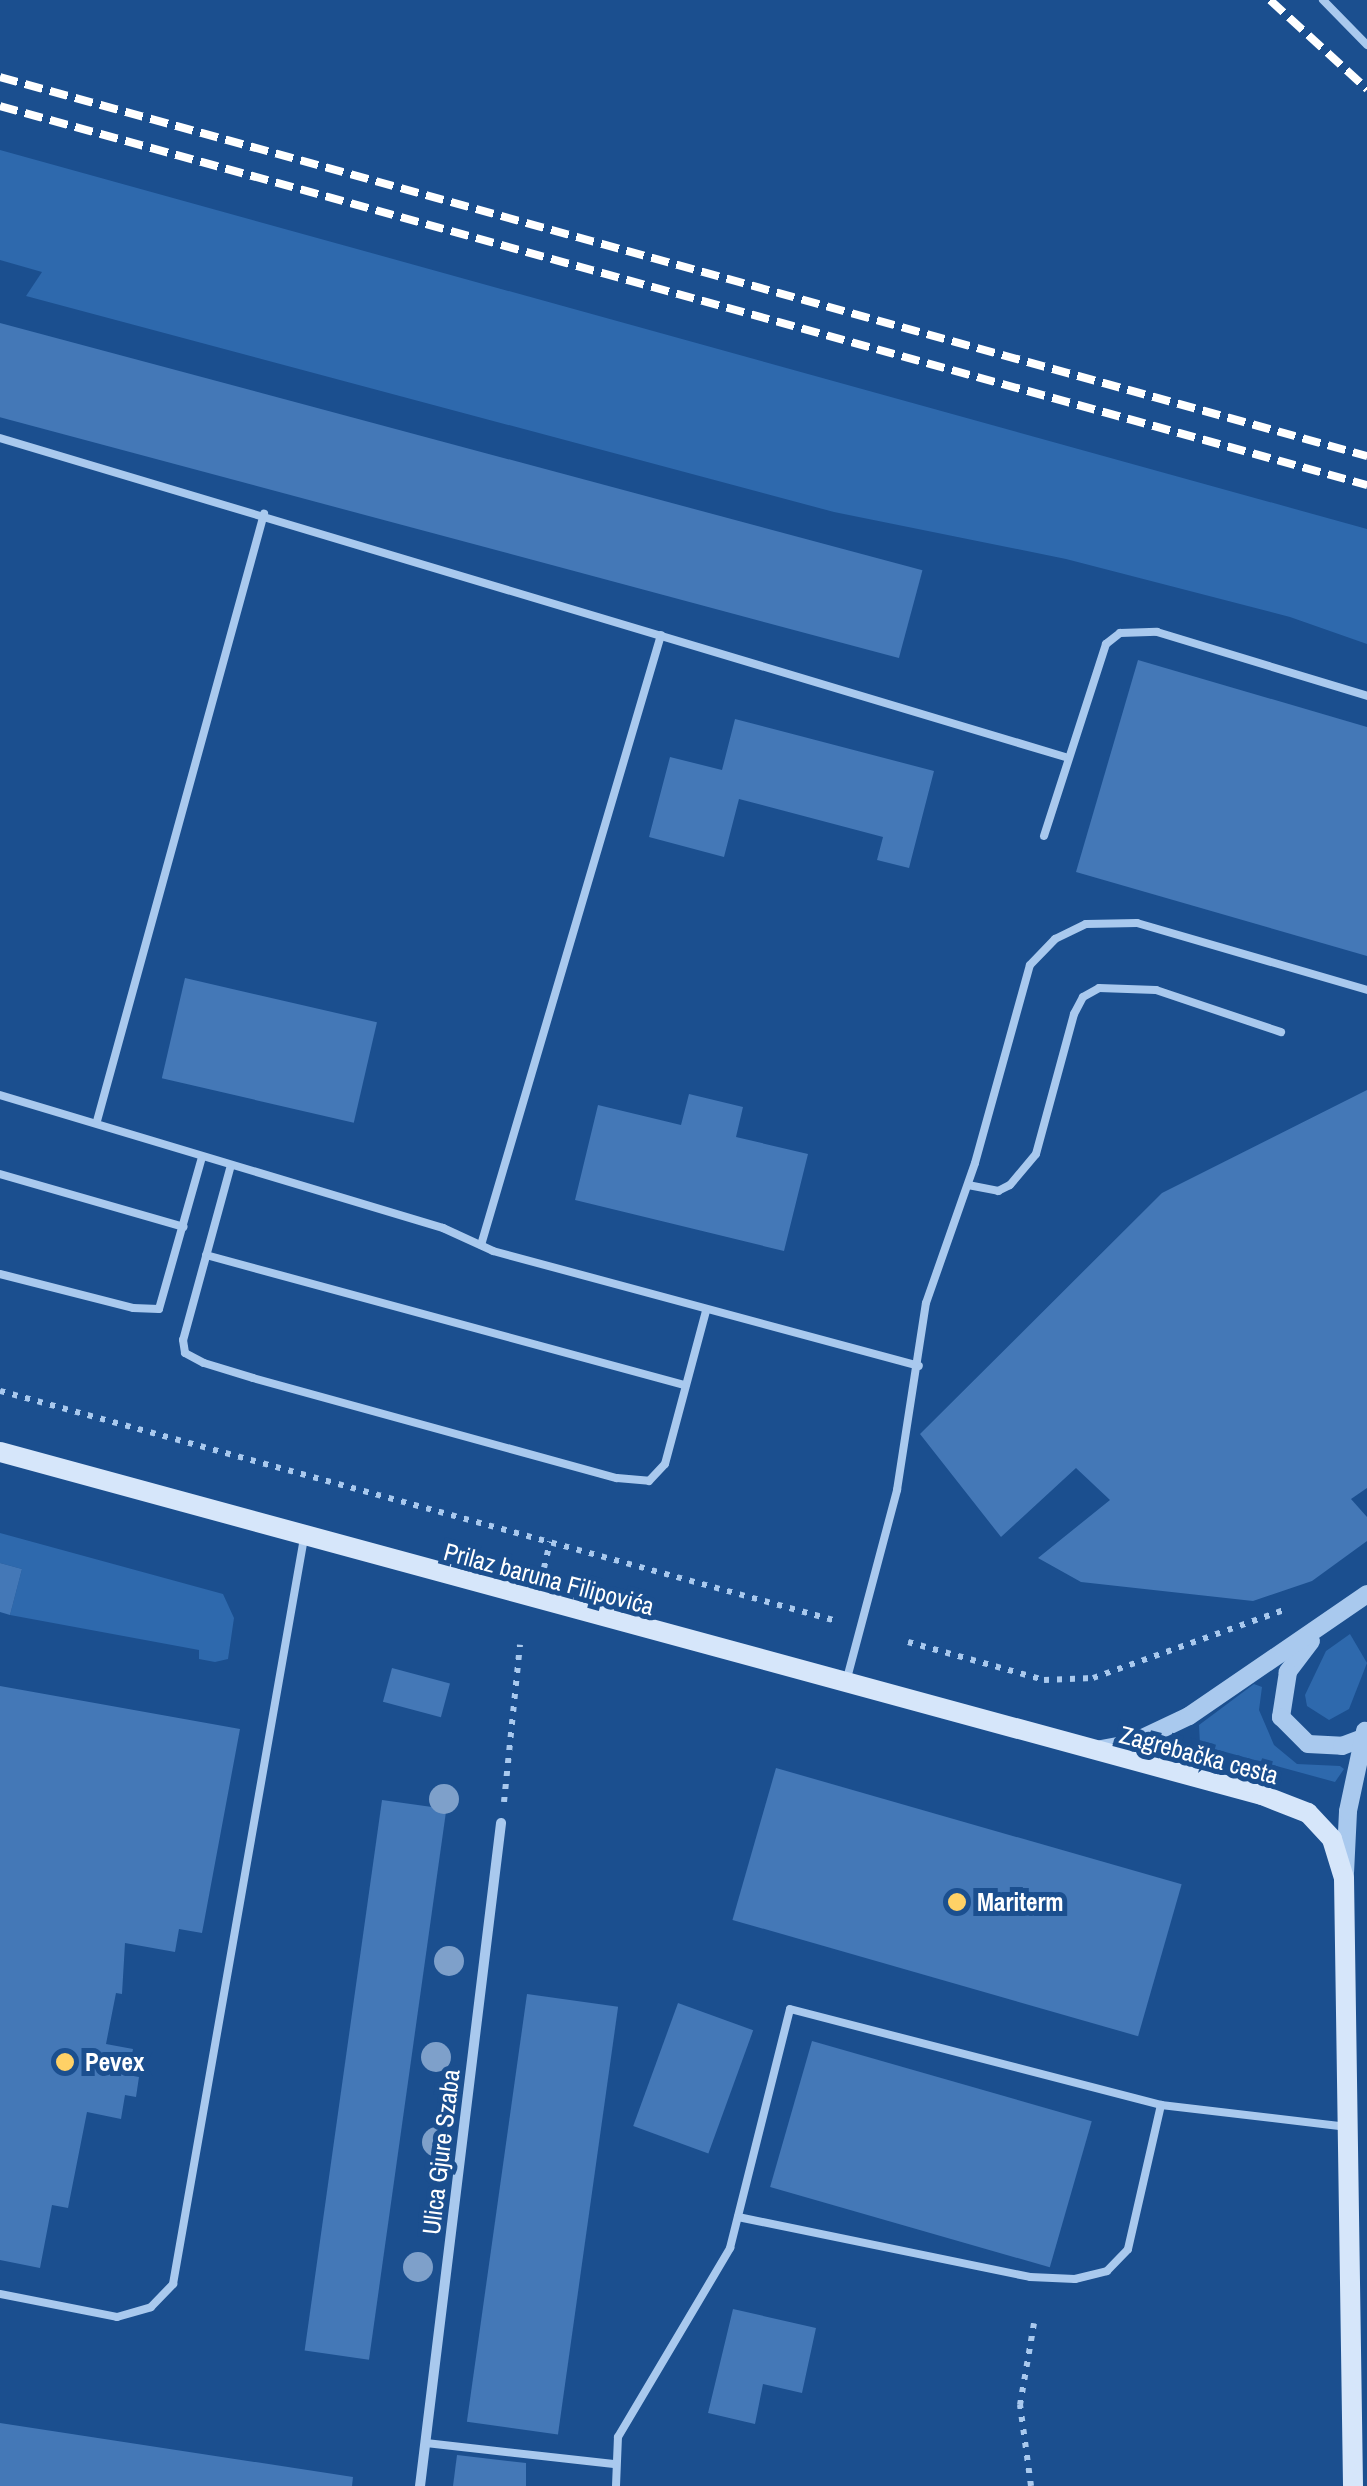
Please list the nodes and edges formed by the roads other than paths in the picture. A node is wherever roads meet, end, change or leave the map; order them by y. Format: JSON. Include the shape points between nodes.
{"nodes":[{"id":1,"x":1323,"y":0,"type":"edge"},
{"id":2,"x":1367,"y":45,"type":"edge"},
{"id":3,"x":0,"y":438,"type":"edge"},
{"id":4,"x":264,"y":514,"type":"junction"},
{"id":5,"x":660,"y":635,"type":"junction"},
{"id":6,"x":1367,"y":696,"type":"edge"},
{"id":7,"x":1066,"y":757,"type":"junction"},
{"id":8,"x":1044,"y":836,"type":"dead end"},
{"id":9,"x":1367,"y":990,"type":"edge"},
{"id":10,"x":1281,"y":1032,"type":"dead end"},
{"id":11,"x":0,"y":1096,"type":"edge"},
{"id":12,"x":97,"y":1121,"type":"junction"},
{"id":13,"x":202,"y":1157,"type":"junction"},
{"id":14,"x":231,"y":1165,"type":"junction"},
{"id":15,"x":0,"y":1174,"type":"edge"},
{"id":16,"x":968,"y":1185,"type":"junction"},
{"id":17,"x":184,"y":1227,"type":"junction"},
{"id":18,"x":481,"y":1245,"type":"junction"},
{"id":19,"x":206,"y":1255,"type":"junction"},
{"id":20,"x":0,"y":1274,"type":"edge"},
{"id":21,"x":706,"y":1311,"type":"junction"},
{"id":22,"x":919,"y":1366,"type":"junction"},
{"id":23,"x":686,"y":1385,"type":"junction"},
{"id":24,"x":0,"y":1452,"type":"edge"},
{"id":25,"x":304,"y":1538,"type":"junction"},
{"id":26,"x":1367,"y":1594,"type":"edge"},
{"id":27,"x":1323,"y":1625,"type":"junction"},
{"id":28,"x":844,"y":1686,"type":"junction"},
{"id":29,"x":1365,"y":1732,"type":"edge"},
{"id":30,"x":1085,"y":1751,"type":"junction"},
{"id":31,"x":502,"y":1823,"type":"road end"},
{"id":32,"x":1344,"y":1878,"type":"junction"},
{"id":33,"x":1161,"y":2105,"type":"junction"},
{"id":34,"x":1348,"y":2128,"type":"junction"},
{"id":35,"x":738,"y":2217,"type":"junction"},
{"id":36,"x":0,"y":2294,"type":"edge"},
{"id":37,"x":426,"y":2442,"type":"junction"},
{"id":38,"x":614,"y":2464,"type":"junction"},
{"id":39,"x":420,"y":2486,"type":"edge"},
{"id":40,"x":616,"y":2486,"type":"edge"},
{"id":41,"x":1353,"y":2486,"type":"edge"}],
"edges":[{"from":1,"to":2,"type":"lane"},
{"from":3,"to":4,"type":"lane"},
{"from":4,"to":5,"type":"lane"},
{"from":4,"to":12,"type":"lane"},
{"from":5,"to":7,"type":"lane"},
{"from":5,"to":18,"type":"lane"},
{"from":6,"to":7,"type":"lane","via":[[1134,630],[1106,644]]},
{"from":7,"to":8,"type":"lane"},
{"from":9,"to":16,"type":"lane","via":[[1138,923],[1086,924],[1055,938],[1030,965]]},
{"from":10,"to":16,"type":"lane","via":[[1156,990],[1099,988],[1083,997],[1074,1014],[1036,1154],[1010,1185]]},
{"from":11,"to":12,"type":"lane"},
{"from":12,"to":13,"type":"lane"},
{"from":13,"to":14,"type":"lane"},
{"from":13,"to":17,"type":"lane"},
{"from":14,"to":18,"type":"lane"},
{"from":14,"to":19,"type":"lane"},
{"from":15,"to":17,"type":"lane"},
{"from":16,"to":22,"type":"lane","via":[[926,1303]]},
{"from":17,"to":20,"type":"lane","via":[[159,1308],[132,1308]]},
{"from":18,"to":21,"type":"lane"},
{"from":19,"to":23,"type":"lane"},
{"from":19,"to":23,"type":"lane","via":[[183,1340],[185,1352],[204,1363],[617,1478],[648,1481],[665,1464]]},
{"from":21,"to":22,"type":"lane"},
{"from":21,"to":23,"type":"lane"},
{"from":22,"to":28,"type":"lane","via":[[897,1490]]},
{"from":24,"to":25,"type":"main road","name":"Prilaz baruna Filipovića"},
{"from":25,"to":28,"type":"main road","name":"Prilaz baruna Filipovića"},
{"from":25,"to":36,"type":"lane","via":[[173,2284],[152,2307],[117,2317]]},
{"from":26,"to":27,"type":"street","name":"Zagrebačka cesta"},
{"from":27,"to":29,"type":"street","via":[[1288,1672],[1281,1717],[1308,1744],[1342,1746]]},
{"from":27,"to":30,"type":"street","name":"Zagrebačka cesta","via":[[1158,1733]]},
{"from":28,"to":30,"type":"main road","name":"Prilaz baruna Filipovića"},
{"from":29,"to":32,"type":"street","name":"Zagrebačka cesta","via":[[1348,1811]]},
{"from":30,"to":32,"type":"main road","name":"Zagrebačka cesta","via":[[1262,1795],[1308,1813],[1332,1839]]},
{"from":31,"to":37,"type":"street","name":"Ulica Gjure Szaba"},
{"from":32,"to":34,"type":"main road","name":"Zagrebačka cesta"},
{"from":33,"to":34,"type":"lane"},
{"from":33,"to":35,"type":"lane","via":[[1128,2249],[1108,2271],[1030,2277]]},
{"from":33,"to":35,"type":"lane","via":[[790,2010]]},
{"from":34,"to":41,"type":"main road","name":"Zagrebačka cesta"},
{"from":35,"to":38,"type":"lane","via":[[730,2248],[618,2437]]},
{"from":37,"to":38,"type":"lane"},
{"from":37,"to":39,"type":"street","name":"Ulica Gjure Szaba"},
{"from":38,"to":40,"type":"lane"}]}
